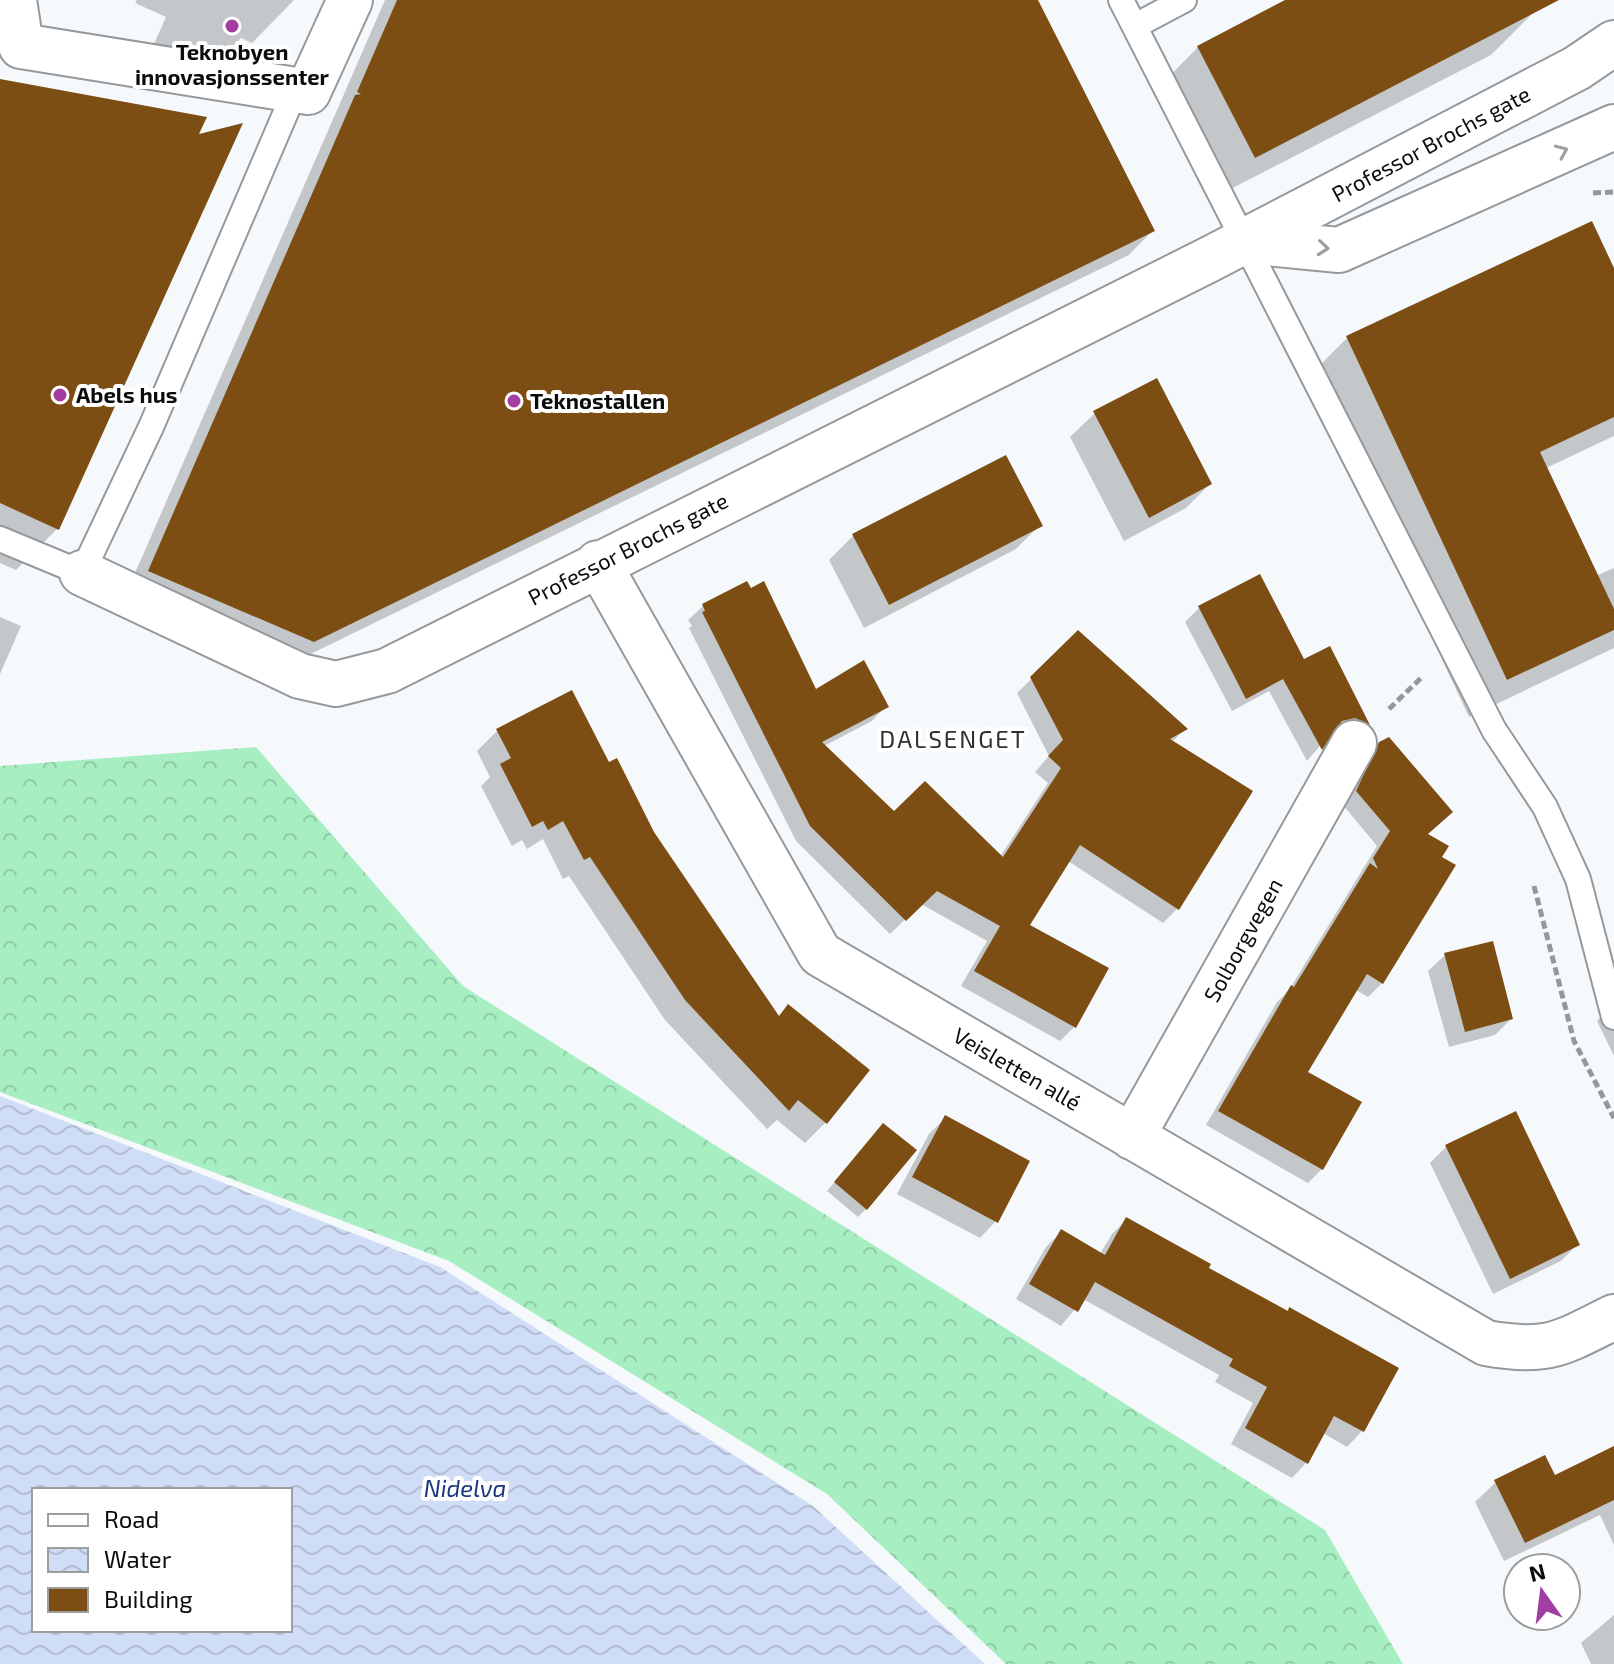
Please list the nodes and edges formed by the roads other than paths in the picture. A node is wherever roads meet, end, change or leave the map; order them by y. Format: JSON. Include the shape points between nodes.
{"nodes":[{"id":1,"x":14,"y":0,"type":"edge"},
{"id":2,"x":350,"y":0,"type":"edge"},
{"id":3,"x":1121,"y":0,"type":"edge"},
{"id":4,"x":1184,"y":0,"type":"edge"},
{"id":5,"x":1135,"y":26,"type":"junction"},
{"id":6,"x":1614,"y":43,"type":"edge"},
{"id":7,"x":295,"y":91,"type":"junction"},
{"id":8,"x":1614,"y":127,"type":"edge"},
{"id":9,"x":1245,"y":241,"type":"junction"},
{"id":10,"x":0,"y":539,"type":"edge"},
{"id":11,"x":598,"y":563,"type":"junction"},
{"id":12,"x":82,"y":573,"type":"junction"},
{"id":13,"x":1354,"y":743,"type":"dead end"},
{"id":14,"x":1614,"y":1017,"type":"edge"},
{"id":15,"x":1132,"y":1137,"type":"junction"},
{"id":16,"x":1614,"y":1317,"type":"edge"}],
"edges":[{"from":1,"to":7,"type":"street","via":[[21,46]]},
{"from":2,"to":7,"type":"street","via":[[308,92]]},
{"from":3,"to":5,"type":"lane"},
{"from":4,"to":5,"type":"lane"},
{"from":5,"to":9,"type":"lane"},
{"from":6,"to":9,"type":"street","name":"Professor Brochs gate","via":[[1577,68]]},
{"from":7,"to":12,"type":"lane","via":[[151,427]]},
{"from":9,"to":8,"type":"street","one_way":true,"via":[[1339,250]]},
{"from":9,"to":11,"type":"street","name":"Professor Brochs gate"},
{"from":9,"to":14,"type":"lane","via":[[1494,730],[1545,807],[1578,879]]},
{"from":10,"to":12,"type":"lane","name":"Professor Brochs gate"},
{"from":11,"to":12,"type":"street","name":"Professor Brochs gate","via":[[387,671],[336,684],[300,676]]},
{"from":11,"to":15,"type":"street","name":"Veisletten allé","via":[[820,954]]},
{"from":13,"to":15,"type":"street","name":"Solborgvegen"},
{"from":15,"to":16,"type":"street","name":"Veisletten allé","via":[[1486,1343],[1555,1347]]}]}
